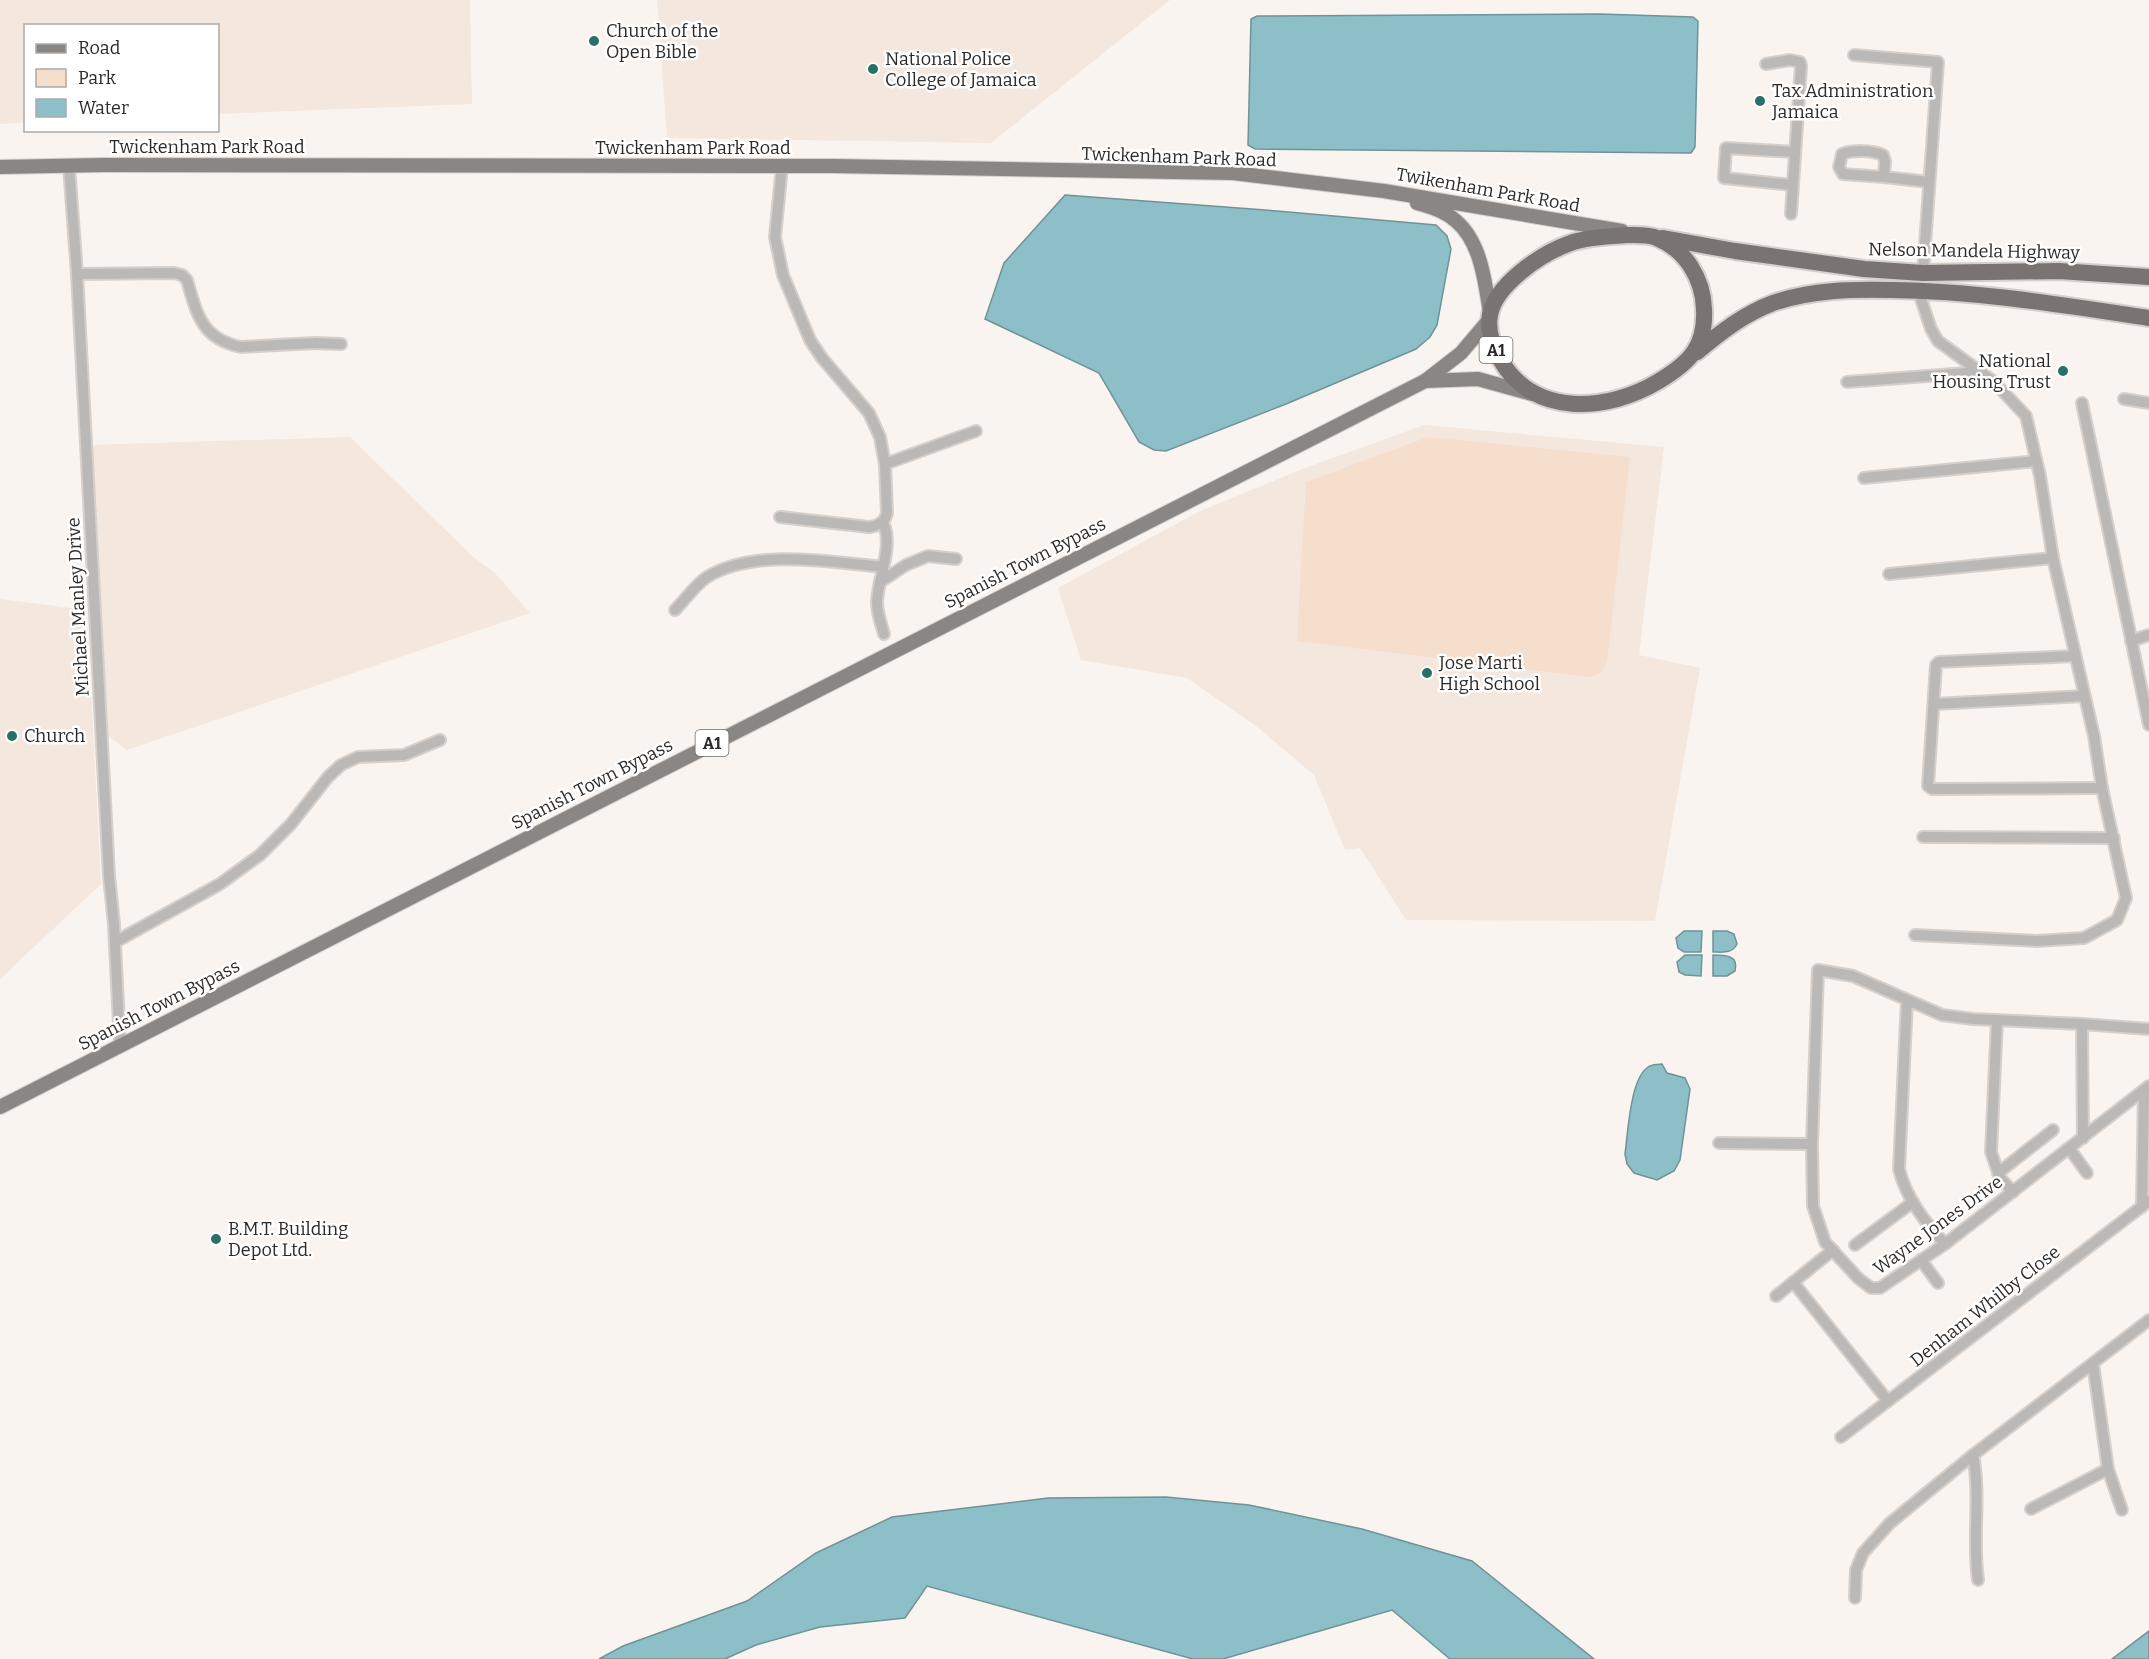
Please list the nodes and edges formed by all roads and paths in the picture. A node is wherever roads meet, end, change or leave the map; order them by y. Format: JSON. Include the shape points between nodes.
{"nodes":[{"id":1,"x":1854,"y":55,"type":"dead end"},
{"id":2,"x":1766,"y":64,"type":"dead end"},
{"id":3,"x":1795,"y":152,"type":"junction"},
{"id":4,"x":69,"y":166,"type":"junction"},
{"id":5,"x":782,"y":166,"type":"junction"},
{"id":6,"x":0,"y":167,"type":"edge"},
{"id":7,"x":1884,"y":177,"type":"dead end"},
{"id":8,"x":1929,"y":182,"type":"junction"},
{"id":9,"x":1793,"y":185,"type":"junction"},
{"id":10,"x":1384,"y":191,"type":"junction"},
{"id":11,"x":1791,"y":214,"type":"dead end"},
{"id":12,"x":1652,"y":236,"type":"junction"},
{"id":13,"x":1923,"y":273,"type":"junction"},
{"id":14,"x":77,"y":274,"type":"junction"},
{"id":15,"x":2149,"y":277,"type":"edge"},
{"id":16,"x":1918,"y":290,"type":"junction"},
{"id":17,"x":2110,"y":312,"type":"junction"},
{"id":18,"x":1490,"y":316,"type":"junction"},
{"id":19,"x":2149,"y":318,"type":"edge"},
{"id":20,"x":2149,"y":326,"type":"edge"},
{"id":21,"x":340,"y":344,"type":"dead end"},
{"id":22,"x":1693,"y":355,"type":"junction"},
{"id":23,"x":1981,"y":372,"type":"junction"},
{"id":24,"x":1425,"y":381,"type":"junction"},
{"id":25,"x":1847,"y":382,"type":"dead end"},
{"id":26,"x":1537,"y":396,"type":"junction"},
{"id":27,"x":2124,"y":399,"type":"dead end"},
{"id":28,"x":2082,"y":403,"type":"dead end"},
{"id":29,"x":2149,"y":403,"type":"edge"},
{"id":30,"x":976,"y":431,"type":"dead end"},
{"id":31,"x":2036,"y":461,"type":"junction"},
{"id":32,"x":885,"y":464,"type":"junction"},
{"id":33,"x":1864,"y":478,"type":"dead end"},
{"id":34,"x":780,"y":517,"type":"dead end"},
{"id":35,"x":883,"y":522,"type":"junction"},
{"id":36,"x":2053,"y":558,"type":"junction"},
{"id":37,"x":956,"y":559,"type":"dead end"},
{"id":38,"x":883,"y":567,"type":"junction"},
{"id":39,"x":1889,"y":574,"type":"dead end"},
{"id":40,"x":880,"y":582,"type":"junction"},
{"id":41,"x":675,"y":610,"type":"dead end"},
{"id":42,"x":884,"y":634,"type":"dead end"},
{"id":43,"x":2149,"y":635,"type":"edge"},
{"id":44,"x":2131,"y":640,"type":"junction"},
{"id":45,"x":2075,"y":656,"type":"junction"},
{"id":46,"x":2084,"y":696,"type":"junction"},
{"id":47,"x":1934,"y":704,"type":"junction"},
{"id":48,"x":2149,"y":725,"type":"edge"},
{"id":49,"x":440,"y":740,"type":"dead end"},
{"id":50,"x":2102,"y":788,"type":"junction"},
{"id":51,"x":1923,"y":837,"type":"dead end"},
{"id":52,"x":2114,"y":838,"type":"junction"},
{"id":53,"x":1915,"y":935,"type":"dead end"},
{"id":54,"x":115,"y":942,"type":"junction"},
{"id":55,"x":1907,"y":1000,"type":"junction"},
{"id":56,"x":1998,"y":1020,"type":"junction"},
{"id":57,"x":2082,"y":1024,"type":"junction"},
{"id":58,"x":2149,"y":1029,"type":"edge"},
{"id":59,"x":120,"y":1046,"type":"junction"},
{"id":60,"x":2146,"y":1088,"type":"edge"},
{"id":61,"x":0,"y":1107,"type":"edge"},
{"id":62,"x":2053,"y":1130,"type":"dead end"},
{"id":63,"x":2083,"y":1138,"type":"junction"},
{"id":64,"x":1719,"y":1143,"type":"dead end"},
{"id":65,"x":1812,"y":1144,"type":"junction"},
{"id":66,"x":2069,"y":1148,"type":"junction"},
{"id":67,"x":1998,"y":1173,"type":"junction"},
{"id":68,"x":2087,"y":1173,"type":"dead end"},
{"id":69,"x":2013,"y":1192,"type":"junction"},
{"id":70,"x":1913,"y":1202,"type":"junction"},
{"id":71,"x":2145,"y":1204,"type":"edge"},
{"id":72,"x":1945,"y":1244,"type":"junction"},
{"id":73,"x":1855,"y":1245,"type":"dead end"},
{"id":74,"x":1833,"y":1250,"type":"junction"},
{"id":75,"x":1921,"y":1260,"type":"junction"},
{"id":76,"x":1793,"y":1282,"type":"junction"},
{"id":77,"x":1938,"y":1283,"type":"dead end"},
{"id":78,"x":1776,"y":1296,"type":"dead end"},
{"id":79,"x":2149,"y":1320,"type":"edge"},
{"id":80,"x":2093,"y":1364,"type":"junction"},
{"id":81,"x":1888,"y":1401,"type":"junction"},
{"id":82,"x":1841,"y":1437,"type":"dead end"},
{"id":83,"x":1973,"y":1455,"type":"junction"},
{"id":84,"x":2108,"y":1469,"type":"junction"},
{"id":85,"x":2031,"y":1509,"type":"dead end"},
{"id":86,"x":2122,"y":1510,"type":"dead end"},
{"id":87,"x":1978,"y":1581,"type":"dead end"},
{"id":88,"x":1855,"y":1598,"type":"dead end"}],
"edges":[{"from":1,"to":8,"type":"street","via":[[1938,62]]},
{"from":2,"to":3,"type":"street","via":[[1790,60],[1802,66]]},
{"from":3,"to":9,"type":"street"},
{"from":3,"to":9,"type":"street","via":[[1726,148],[1724,178]]},
{"from":4,"to":5,"type":"main road","name":"Twickenham Park Road"},
{"from":4,"to":6,"type":"main road","name":"Twickenham Park Road"},
{"from":4,"to":14,"type":"street","name":"Michael Manley Drive"},
{"from":5,"to":10,"type":"main road","name":"Twickenham Park Road","via":[[1233,173]]},
{"from":5,"to":32,"type":"street","via":[[775,237],[783,275],[810,340],[869,413],[880,437]]},
{"from":7,"to":8,"type":"street"},
{"from":8,"to":13,"type":"street"},
{"from":9,"to":11,"type":"street"},
{"from":10,"to":12,"type":"main road","name":"Twikenham Park Road"},
{"from":10,"to":18,"type":"main road","name":"Twikenham Park Road","via":[[1442,212],[1457,222],[1481,263]]},
{"from":12,"to":13,"type":"highway","name":"Nelson Mandela Highway","number":"A1","via":[[1864,269]]},
{"from":12,"to":18,"type":"highway","number":"A1","via":[[1586,239],[1554,250],[1519,273],[1500,294]]},
{"from":12,"to":22,"type":"highway","number":"A1","via":[[1684,257],[1701,287],[1704,331]]},
{"from":13,"to":15,"type":"highway","name":"Nelson Mandela Highway","number":"A1","via":[[2059,271]]},
{"from":14,"to":21,"type":"street","via":[[182,275],[202,324],[230,345]]},
{"from":14,"to":54,"type":"street","name":"Michael Manley Drive"},
{"from":16,"to":17,"type":"highway","number":"A1"},
{"from":16,"to":22,"type":"highway","number":"A1","via":[[1844,290],[1785,300],[1727,327]]},
{"from":16,"to":23,"type":"street","via":[[1938,341]]},
{"from":17,"to":19,"type":"highway","number":"A1"},
{"from":17,"to":20,"type":"street"},
{"from":18,"to":24,"type":"main road","name":"Spanish Town Bypass","number":"A1","via":[[1461,353]]},
{"from":18,"to":26,"type":"highway","number":"A1","via":[[1492,339],[1504,366]]},
{"from":22,"to":26,"type":"highway","number":"A1","via":[[1670,375],[1622,399],[1580,404]]},
{"from":23,"to":25,"type":"street"},
{"from":23,"to":31,"type":"street","via":[[2026,416]]},
{"from":24,"to":26,"type":"main road","name":"Spanish Town Bypass","number":"A1","via":[[1478,379]]},
{"from":24,"to":59,"type":"main road","name":"Spanish Town Bypass","number":"A1"},
{"from":27,"to":29,"type":"street"},
{"from":28,"to":44,"type":"street"},
{"from":30,"to":32,"type":"street"},
{"from":31,"to":33,"type":"street"},
{"from":31,"to":36,"type":"street"},
{"from":32,"to":35,"type":"street","via":[[887,513]]},
{"from":34,"to":35,"type":"street","via":[[869,527]]},
{"from":35,"to":38,"type":"street","via":[[887,540]]},
{"from":36,"to":39,"type":"street"},
{"from":36,"to":45,"type":"street"},
{"from":37,"to":40,"type":"street","via":[[928,556]]},
{"from":38,"to":40,"type":"street"},
{"from":38,"to":41,"type":"street","via":[[789,558],[730,566],[705,578]]},
{"from":40,"to":42,"type":"street","via":[[877,601]]},
{"from":43,"to":44,"type":"street"},
{"from":44,"to":48,"type":"street"},
{"from":45,"to":46,"type":"street"},
{"from":45,"to":47,"type":"street","via":[[1939,662]]},
{"from":46,"to":47,"type":"street"},
{"from":46,"to":50,"type":"street"},
{"from":47,"to":50,"type":"street","via":[[1927,781],[1932,789]]},
{"from":49,"to":54,"type":"street","via":[[404,755],[358,757],[341,765],[260,855],[220,884]]},
{"from":50,"to":52,"type":"street"},
{"from":51,"to":52,"type":"street"},
{"from":52,"to":53,"type":"street","via":[[2126,898],[2117,920],[2084,938],[2037,941]]},
{"from":54,"to":59,"type":"street","name":"Michael Manley Drive"},
{"from":55,"to":56,"type":"street","via":[[1942,1015]]},
{"from":55,"to":65,"type":"street","name":"Wayne Jones Drive","via":[[1853,976],[1818,970]]},
{"from":55,"to":70,"type":"street","via":[[1899,1169]]},
{"from":56,"to":57,"type":"street"},
{"from":56,"to":67,"type":"street","via":[[1991,1152]]},
{"from":57,"to":58,"type":"street"},
{"from":57,"to":63,"type":"street"},
{"from":59,"to":61,"type":"main road","name":"Spanish Town Bypass","number":"A1"},
{"from":60,"to":63,"type":"street","name":"Wayne Jones Drive"},
{"from":60,"to":71,"type":"street"},
{"from":62,"to":67,"type":"street"},
{"from":63,"to":66,"type":"street","name":"Wayne Jones Drive"},
{"from":64,"to":65,"type":"street"},
{"from":65,"to":74,"type":"street","name":"Wayne Jones Drive","via":[[1813,1206],[1825,1242]]},
{"from":66,"to":68,"type":"street"},
{"from":66,"to":69,"type":"street","name":"Wayne Jones Drive"},
{"from":67,"to":69,"type":"street"},
{"from":69,"to":72,"type":"street","name":"Wayne Jones Drive"},
{"from":70,"to":72,"type":"street"},
{"from":70,"to":73,"type":"street"},
{"from":71,"to":81,"type":"street","name":"Denham Whilby Close"},
{"from":72,"to":75,"type":"street","name":"Wayne Jones Drive"},
{"from":74,"to":75,"type":"street","name":"Wayne Jones Drive","via":[[1858,1278],[1875,1289]]},
{"from":74,"to":76,"type":"street"},
{"from":75,"to":77,"type":"street"},
{"from":76,"to":78,"type":"street"},
{"from":76,"to":81,"type":"street"},
{"from":79,"to":80,"type":"street"},
{"from":80,"to":83,"type":"street"},
{"from":80,"to":84,"type":"street"},
{"from":81,"to":82,"type":"street","name":"Denham Whilby Close"},
{"from":83,"to":87,"type":"street"},
{"from":83,"to":88,"type":"street","via":[[1890,1523],[1863,1553],[1856,1570]]},
{"from":84,"to":85,"type":"street"},
{"from":84,"to":86,"type":"street"}]}
